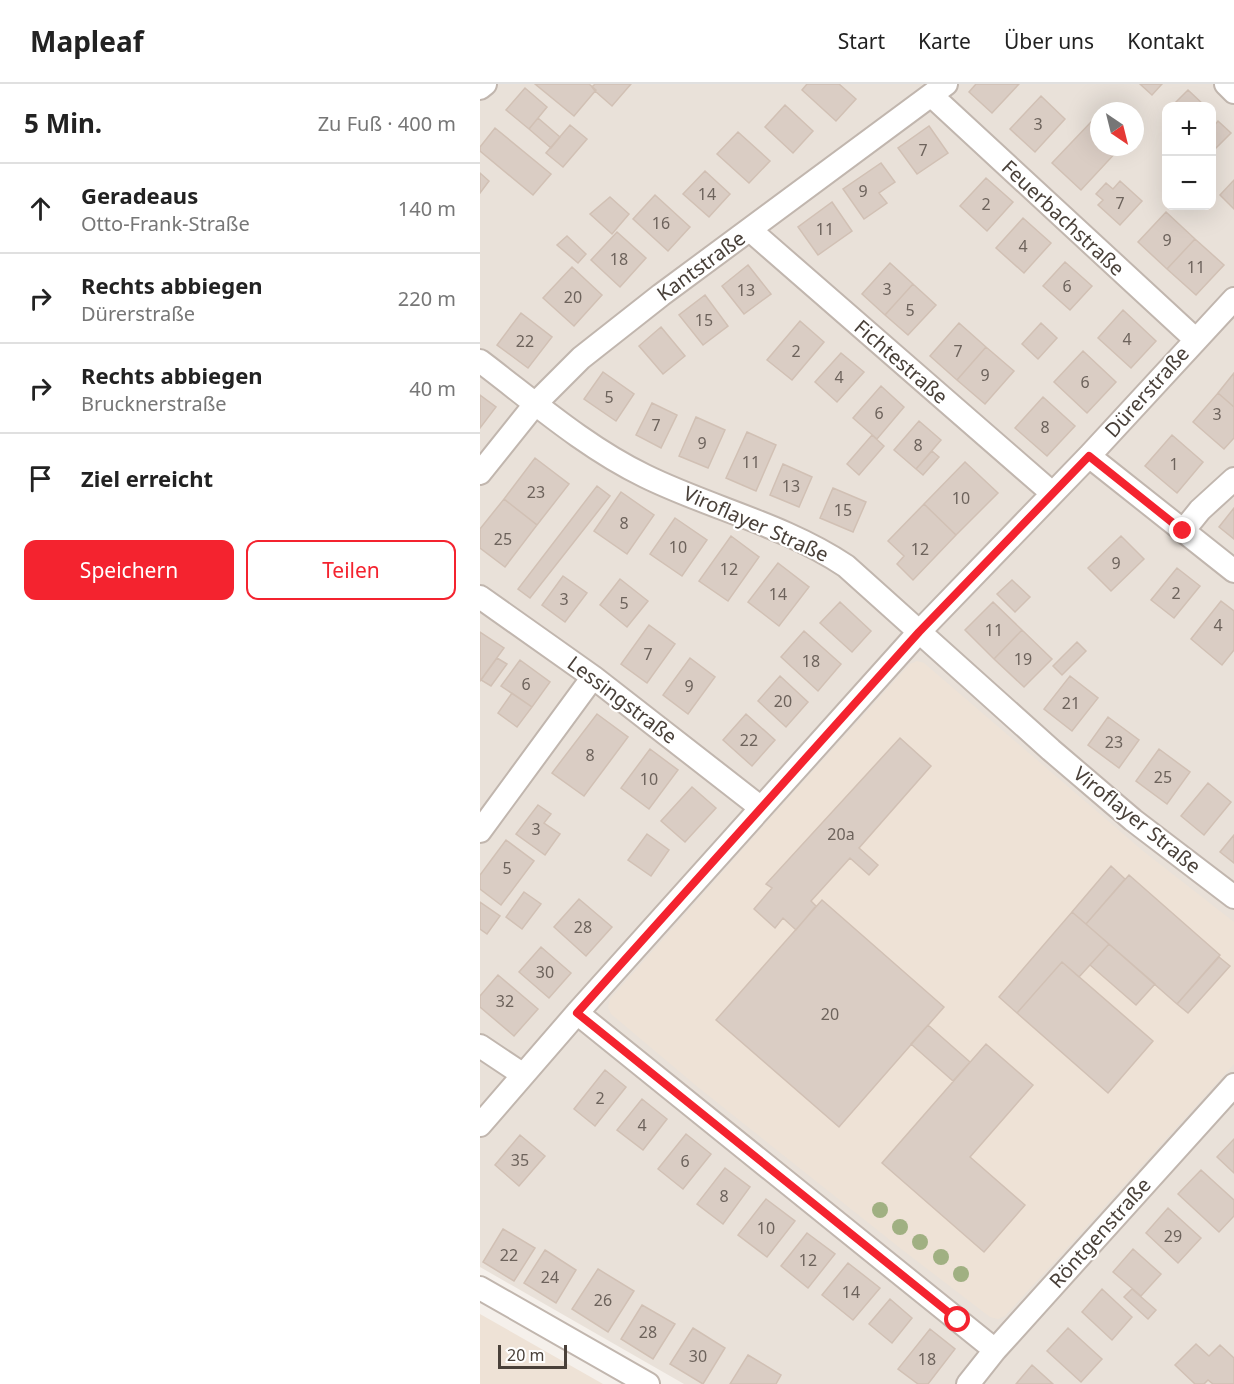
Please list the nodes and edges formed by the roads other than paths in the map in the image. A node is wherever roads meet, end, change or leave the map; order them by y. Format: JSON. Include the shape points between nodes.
{"nodes":[{"id":1,"x":485,"y":84,"type":"edge"},
{"id":2,"x":1226,"y":84,"type":"edge"},
{"id":3,"x":480,"y":88,"type":"edge"},
{"id":4,"x":939,"y":90,"type":"edge"},
{"id":5,"x":1234,"y":92,"type":"edge"},
{"id":6,"x":750,"y":230,"type":"junction"},
{"id":7,"x":1234,"y":299,"type":"edge"},
{"id":8,"x":1195,"y":339,"type":"junction"},
{"id":9,"x":480,"y":361,"type":"edge"},
{"id":10,"x":536,"y":403,"type":"junction"},
{"id":11,"x":1089,"y":456,"type":"junction"},
{"id":12,"x":480,"y":473,"type":"edge"},
{"id":13,"x":1234,"y":479,"type":"edge"},
{"id":14,"x":1052,"y":494,"type":"junction"},
{"id":15,"x":1183,"y":531,"type":"junction"},
{"id":16,"x":1234,"y":571,"type":"edge"},
{"id":17,"x":480,"y":597,"type":"edge"},
{"id":18,"x":919,"y":632,"type":"junction"},
{"id":19,"x":593,"y":676,"type":"junction"},
{"id":20,"x":760,"y":807,"type":"junction"},
{"id":21,"x":480,"y":831,"type":"edge"},
{"id":22,"x":1234,"y":897,"type":"edge"},
{"id":23,"x":577,"y":1013,"type":"junction"},
{"id":24,"x":480,"y":1046,"type":"edge"},
{"id":25,"x":522,"y":1074,"type":"junction"},
{"id":26,"x":1234,"y":1085,"type":"edge"},
{"id":27,"x":480,"y":1125,"type":"edge"},
{"id":28,"x":480,"y":1288,"type":"edge"},
{"id":29,"x":995,"y":1350,"type":"junction"},
{"id":30,"x":648,"y":1384,"type":"edge"},
{"id":31,"x":968,"y":1384,"type":"edge"}],
"edges":[{"from":1,"to":3,"type":"street"},
{"from":2,"to":5,"type":"street"},
{"from":4,"to":6,"type":"street","name":"Kantstraße"},
{"from":4,"to":8,"type":"street","name":"Feuerbachstraße"},
{"from":6,"to":10,"type":"street","name":"Kantstraße","via":[[581,357]]},
{"from":6,"to":14,"type":"street","name":"Fichtestraße"},
{"from":7,"to":8,"type":"street","name":"Dürerstraße"},
{"from":8,"to":11,"type":"street","name":"Dürerstraße"},
{"from":9,"to":10,"type":"street","name":"Viroflayer Straße"},
{"from":10,"to":12,"type":"street","name":"Kantstraße"},
{"from":10,"to":18,"type":"street","name":"Viroflayer Straße","via":[[591,444],[644,476],[826,553],[846,566]]},
{"from":11,"to":14,"type":"street","name":"Dürerstraße"},
{"from":11,"to":15,"type":"street"},
{"from":13,"to":15,"type":"street"},
{"from":14,"to":18,"type":"street","name":"Dürerstraße"},
{"from":15,"to":16,"type":"street"},
{"from":17,"to":19,"type":"street","name":"Lessingstraße"},
{"from":18,"to":20,"type":"street","name":"Dürerstraße"},
{"from":18,"to":22,"type":"street","name":"Viroflayer Straße","via":[[1133,820]]},
{"from":19,"to":20,"type":"street","name":"Lessingstraße"},
{"from":19,"to":21,"type":"street"},
{"from":20,"to":23,"type":"street","name":"Dürerstraße"},
{"from":23,"to":25,"type":"street","name":"Dürerstraße"},
{"from":23,"to":29,"type":"street"},
{"from":24,"to":25,"type":"street"},
{"from":25,"to":27,"type":"street","name":"Dürerstraße"},
{"from":26,"to":29,"type":"street","name":"Röntgenstraße"},
{"from":28,"to":30,"type":"street"},
{"from":29,"to":31,"type":"street","name":"Röntgenstraße"}]}
